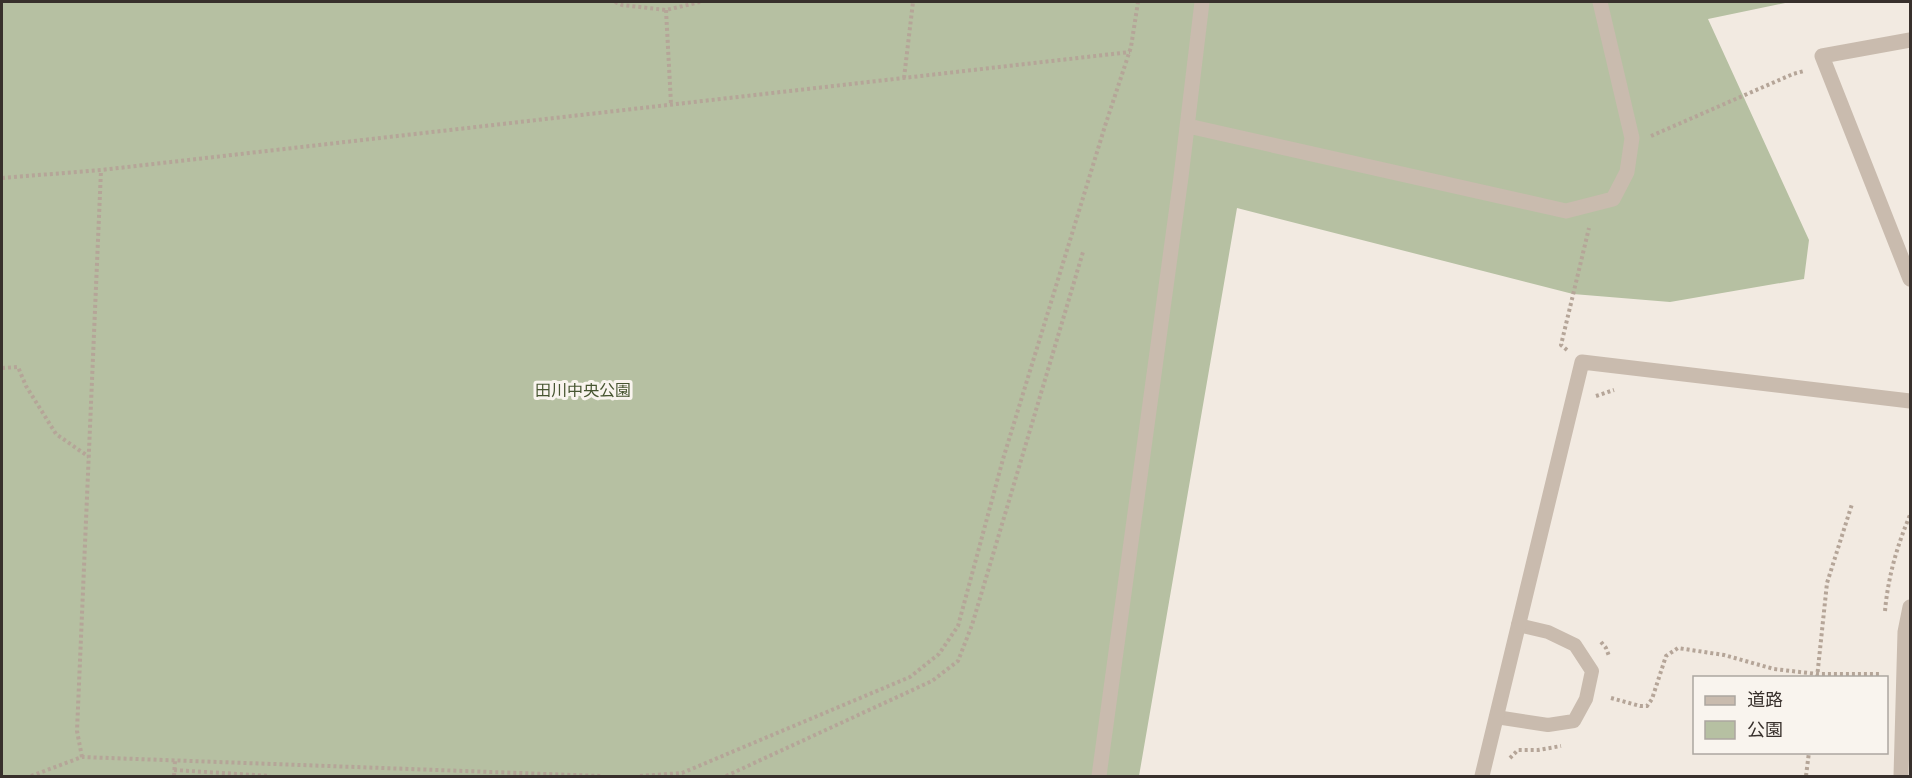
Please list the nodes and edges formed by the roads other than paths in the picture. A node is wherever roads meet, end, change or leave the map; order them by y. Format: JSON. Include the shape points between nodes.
{"nodes":[{"id":1,"x":1202,"y":2,"type":"edge"},
{"id":2,"x":1600,"y":2,"type":"edge"},
{"id":3,"x":1911,"y":40,"type":"edge"},
{"id":4,"x":1188,"y":126,"type":"junction"},
{"id":5,"x":1907,"y":258,"type":"edge"},
{"id":6,"x":1911,"y":279,"type":"edge"},
{"id":7,"x":1911,"y":401,"type":"edge"},
{"id":8,"x":1911,"y":607,"type":"edge"},
{"id":9,"x":1518,"y":625,"type":"junction"},
{"id":10,"x":1496,"y":717,"type":"junction"},
{"id":11,"x":1099,"y":777,"type":"edge"},
{"id":12,"x":1482,"y":777,"type":"edge"},
{"id":13,"x":1901,"y":777,"type":"edge"}],
"edges":[{"from":1,"to":4,"type":"street"},
{"from":2,"to":4,"type":"street","via":[[1632,138],[1627,172],[1613,200],[1566,211]]},
{"from":3,"to":5,"type":"street","via":[[1822,56]]},
{"from":4,"to":11,"type":"street"},
{"from":5,"to":6,"type":"street"},
{"from":7,"to":9,"type":"street","via":[[1582,362]]},
{"from":8,"to":13,"type":"street","via":[[1905,632]]},
{"from":9,"to":10,"type":"street"},
{"from":9,"to":10,"type":"lane","via":[[1548,632],[1575,645],[1592,671],[1586,699],[1574,721],[1548,725]]},
{"from":10,"to":12,"type":"street"}]}
